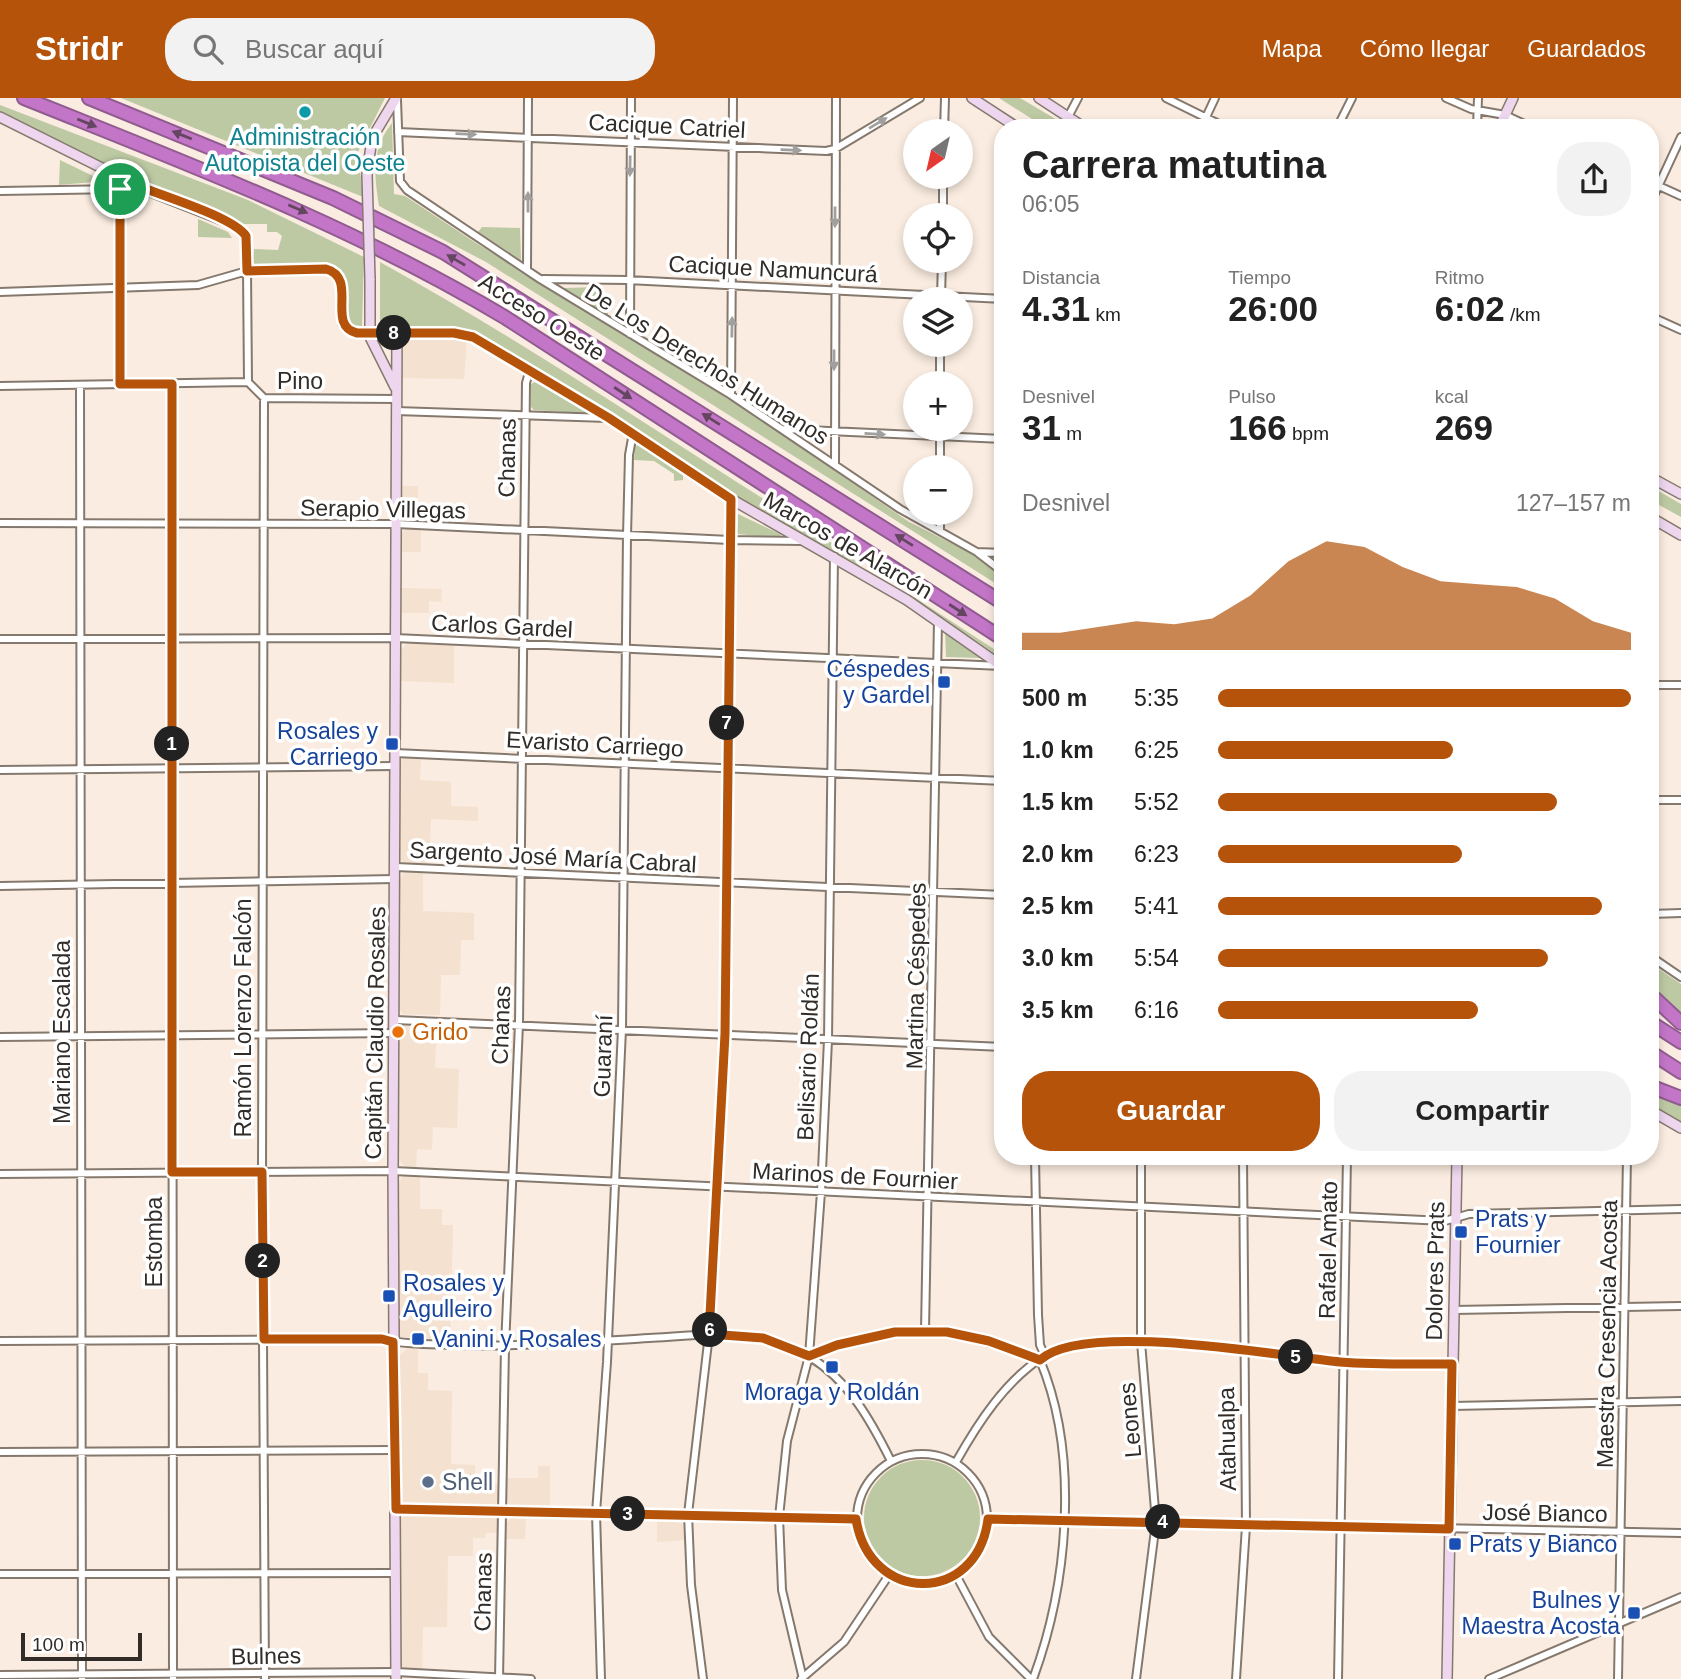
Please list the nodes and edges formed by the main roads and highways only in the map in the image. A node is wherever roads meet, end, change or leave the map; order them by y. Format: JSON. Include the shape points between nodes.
{"nodes":[{"id":1,"x":24,"y":98,"type":"edge"},
{"id":2,"x":89,"y":98,"type":"edge"},
{"id":3,"x":994,"y":597,"type":"edge"},
{"id":4,"x":994,"y":633,"type":"edge"},
{"id":5,"x":1659,"y":1002,"type":"edge"},
{"id":6,"x":1681,"y":1023,"type":"edge"},
{"id":7,"x":1659,"y":1028,"type":"edge"},
{"id":8,"x":1681,"y":1042,"type":"edge"},
{"id":9,"x":1659,"y":1058,"type":"edge"},
{"id":10,"x":1681,"y":1072,"type":"edge"},
{"id":11,"x":1659,"y":1089,"type":"edge"},
{"id":12,"x":1681,"y":1098,"type":"edge"}],
"edges":[{"from":1,"to":4,"type":"highway","name":"Acceso Oeste","one_way":true,"via":[[304,212],[429,272]]},
{"from":3,"to":2,"type":"highway","name":"Acceso Oeste","one_way":true,"via":[[443,252],[333,198]]},
{"from":5,"to":6,"type":"highway"},
{"from":7,"to":8,"type":"highway"},
{"from":9,"to":10,"type":"highway"},
{"from":11,"to":12,"type":"highway"}]}
